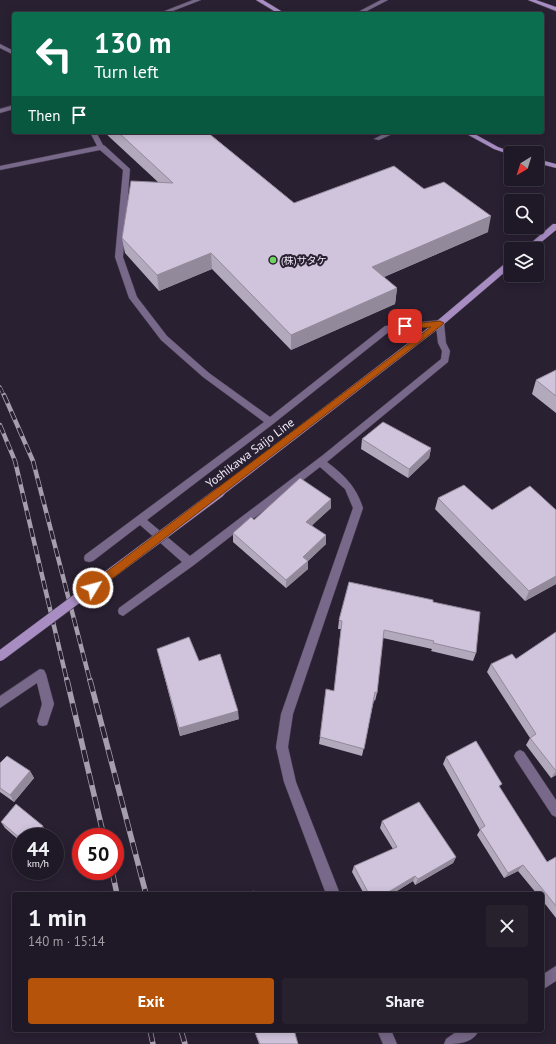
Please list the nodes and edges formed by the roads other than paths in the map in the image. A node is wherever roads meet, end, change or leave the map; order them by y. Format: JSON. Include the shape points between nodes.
{"nodes":[{"id":1,"x":198,"y":0,"type":"edge"},
{"id":2,"x":259,"y":0,"type":"edge"},
{"id":3,"x":385,"y":0,"type":"edge"},
{"id":4,"x":531,"y":0,"type":"edge"},
{"id":5,"x":556,"y":9,"type":"edge"},
{"id":6,"x":165,"y":12,"type":"edge"},
{"id":7,"x":279,"y":12,"type":"edge"},
{"id":8,"x":361,"y":12,"type":"edge"},
{"id":9,"x":0,"y":46,"type":"edge"},
{"id":10,"x":12,"y":52,"type":"edge"},
{"id":11,"x":12,"y":108,"type":"edge"},
{"id":12,"x":0,"y":111,"type":"edge"},
{"id":13,"x":95,"y":134,"type":"edge"},
{"id":14,"x":389,"y":134,"type":"edge"},
{"id":15,"x":470,"y":134,"type":"edge"},
{"id":16,"x":377,"y":139,"type":"dead end"},
{"id":17,"x":103,"y":148,"type":"junction"},
{"id":18,"x":504,"y":150,"type":"edge"},
{"id":19,"x":544,"y":163,"type":"edge"},
{"id":20,"x":556,"y":166,"type":"edge"},
{"id":21,"x":0,"y":168,"type":"edge"},
{"id":22,"x":556,"y":226,"type":"edge"},
{"id":23,"x":537,"y":242,"type":"edge"},
{"id":24,"x":504,"y":269,"type":"edge"},
{"id":25,"x":440,"y":323,"type":"junction"},
{"id":26,"x":270,"y":422,"type":"junction"},
{"id":27,"x":320,"y":462,"type":"junction"},
{"id":28,"x":140,"y":520,"type":"junction"},
{"id":29,"x":89,"y":558,"type":"dead end"},
{"id":30,"x":190,"y":562,"type":"junction"},
{"id":31,"x":123,"y":611,"type":"dead end"},
{"id":32,"x":0,"y":656,"type":"edge"},
{"id":33,"x":0,"y":703,"type":"edge"},
{"id":34,"x":44,"y":721,"type":"dead end"},
{"id":35,"x":520,"y":756,"type":"dead end"},
{"id":36,"x":556,"y":810,"type":"edge"},
{"id":37,"x":332,"y":892,"type":"edge"},
{"id":38,"x":556,"y":973,"type":"edge"},
{"id":39,"x":544,"y":982,"type":"edge"},
{"id":40,"x":385,"y":1032,"type":"edge"},
{"id":41,"x":469,"y":1032,"type":"edge"},
{"id":42,"x":390,"y":1044,"type":"edge"},
{"id":43,"x":451,"y":1044,"type":"edge"}],
"edges":[{"from":1,"to":6,"type":"street"},
{"from":2,"to":7,"type":"main road"},
{"from":3,"to":8,"type":"street"},
{"from":4,"to":5,"type":"main road"},
{"from":9,"to":10,"type":"street"},
{"from":11,"to":12,"type":"street"},
{"from":13,"to":17,"type":"street"},
{"from":14,"to":16,"type":"street"},
{"from":15,"to":18,"type":"main road"},
{"from":17,"to":21,"type":"street"},
{"from":17,"to":26,"type":"street","via":[[127,169],[119,257],[132,298],[164,338],[206,375]]},
{"from":19,"to":20,"type":"main road"},
{"from":22,"to":23,"type":"main road"},
{"from":24,"to":25,"type":"main road","name":"Yoshikawa Saijo Line"},
{"from":25,"to":26,"type":"street","via":[[388,328]]},
{"from":25,"to":27,"type":"street","via":[[442,343],[446,352],[445,360]]},
{"from":25,"to":32,"type":"main road","name":"Yoshikawa Saijo Line","bridge":true},
{"from":26,"to":28,"type":"street"},
{"from":27,"to":30,"type":"street"},
{"from":27,"to":37,"type":"street","via":[[347,483],[355,495],[358,508],[287,714],[282,747],[290,782]]},
{"from":28,"to":29,"type":"street"},
{"from":28,"to":30,"type":"street"},
{"from":30,"to":31,"type":"street"},
{"from":33,"to":34,"type":"street","via":[[40,674],[48,704]]},
{"from":35,"to":36,"type":"street"},
{"from":38,"to":39,"type":"street"},
{"from":40,"to":42,"type":"street"},
{"from":41,"to":43,"type":"street"}]}
